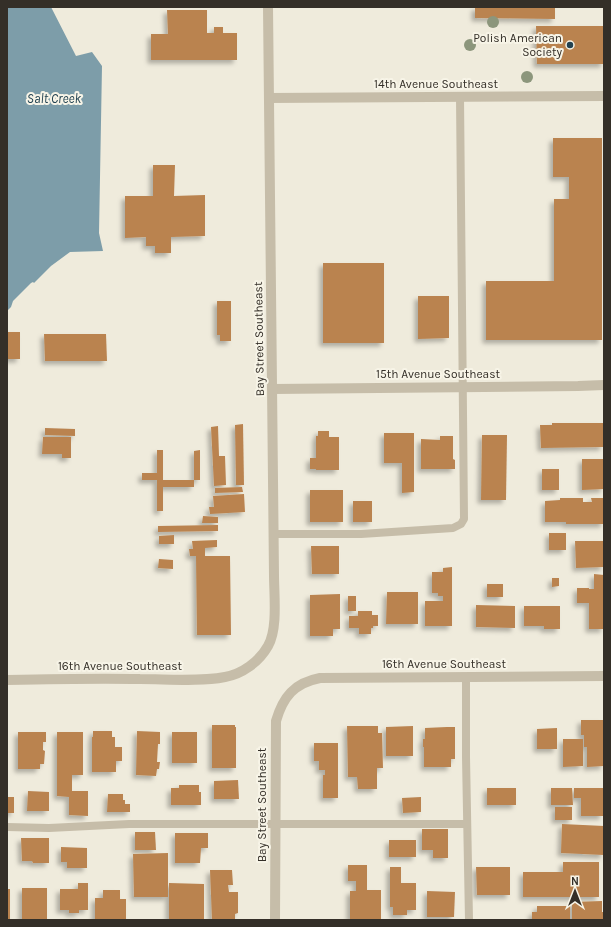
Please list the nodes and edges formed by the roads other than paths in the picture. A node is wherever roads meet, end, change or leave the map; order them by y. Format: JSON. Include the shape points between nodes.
{"nodes":[{"id":1,"x":268,"y":7,"type":"edge"},
{"id":2,"x":604,"y":96,"type":"edge"},
{"id":3,"x":460,"y":97,"type":"junction"},
{"id":4,"x":269,"y":98,"type":"junction"},
{"id":5,"x":604,"y":385,"type":"edge"},
{"id":6,"x":463,"y":387,"type":"junction"},
{"id":7,"x":273,"y":389,"type":"junction"},
{"id":8,"x":274,"y":534,"type":"junction"},
{"id":9,"x":253,"y":664,"type":"joint"},
{"id":10,"x":604,"y":676,"type":"edge"},
{"id":11,"x":466,"y":677,"type":"junction"},
{"id":12,"x":7,"y":680,"type":"edge"},
{"id":13,"x":288,"y":694,"type":"joint"},
{"id":14,"x":275,"y":824,"type":"junction"},
{"id":15,"x":467,"y":824,"type":"junction"},
{"id":16,"x":7,"y":827,"type":"edge"},
{"id":17,"x":275,"y":920,"type":"edge"},
{"id":18,"x":468,"y":920,"type":"edge"}],
"edges":[{"from":1,"to":4,"type":"street","name":"Bay Street Southeast"},
{"from":2,"to":3,"type":"street","name":"14th Avenue Southeast"},
{"from":3,"to":4,"type":"street","name":"14th Avenue Southeast"},
{"from":3,"to":6,"type":"lane"},
{"from":4,"to":7,"type":"street","name":"Bay Street Southeast"},
{"from":5,"to":6,"type":"street","name":"15th Avenue Southeast"},
{"from":6,"to":7,"type":"street","name":"15th Avenue Southeast"},
{"from":6,"to":8,"type":"lane","via":[[465,512],[461,524],[452,528],[361,534]]},
{"from":7,"to":8,"type":"street","name":"Bay Street Southeast"},
{"from":8,"to":9,"type":"street","name":"Bay Street Southeast","via":[[273,630],[269,645]]},
{"from":9,"to":12,"type":"street","name":"16th Avenue Southeast","via":[[225,677],[207,679]]},
{"from":10,"to":11,"type":"street","name":"16th Avenue Southeast"},
{"from":11,"to":13,"type":"street","name":"16th Avenue Southeast","via":[[320,678],[304,683]]},
{"from":11,"to":15,"type":"lane"},
{"from":13,"to":14,"type":"street","name":"Bay Street Southeast","via":[[276,721]]},
{"from":14,"to":15,"type":"lane"},
{"from":14,"to":16,"type":"lane"},
{"from":14,"to":17,"type":"street","name":"Bay Street Southeast"},
{"from":15,"to":18,"type":"lane"}]}
